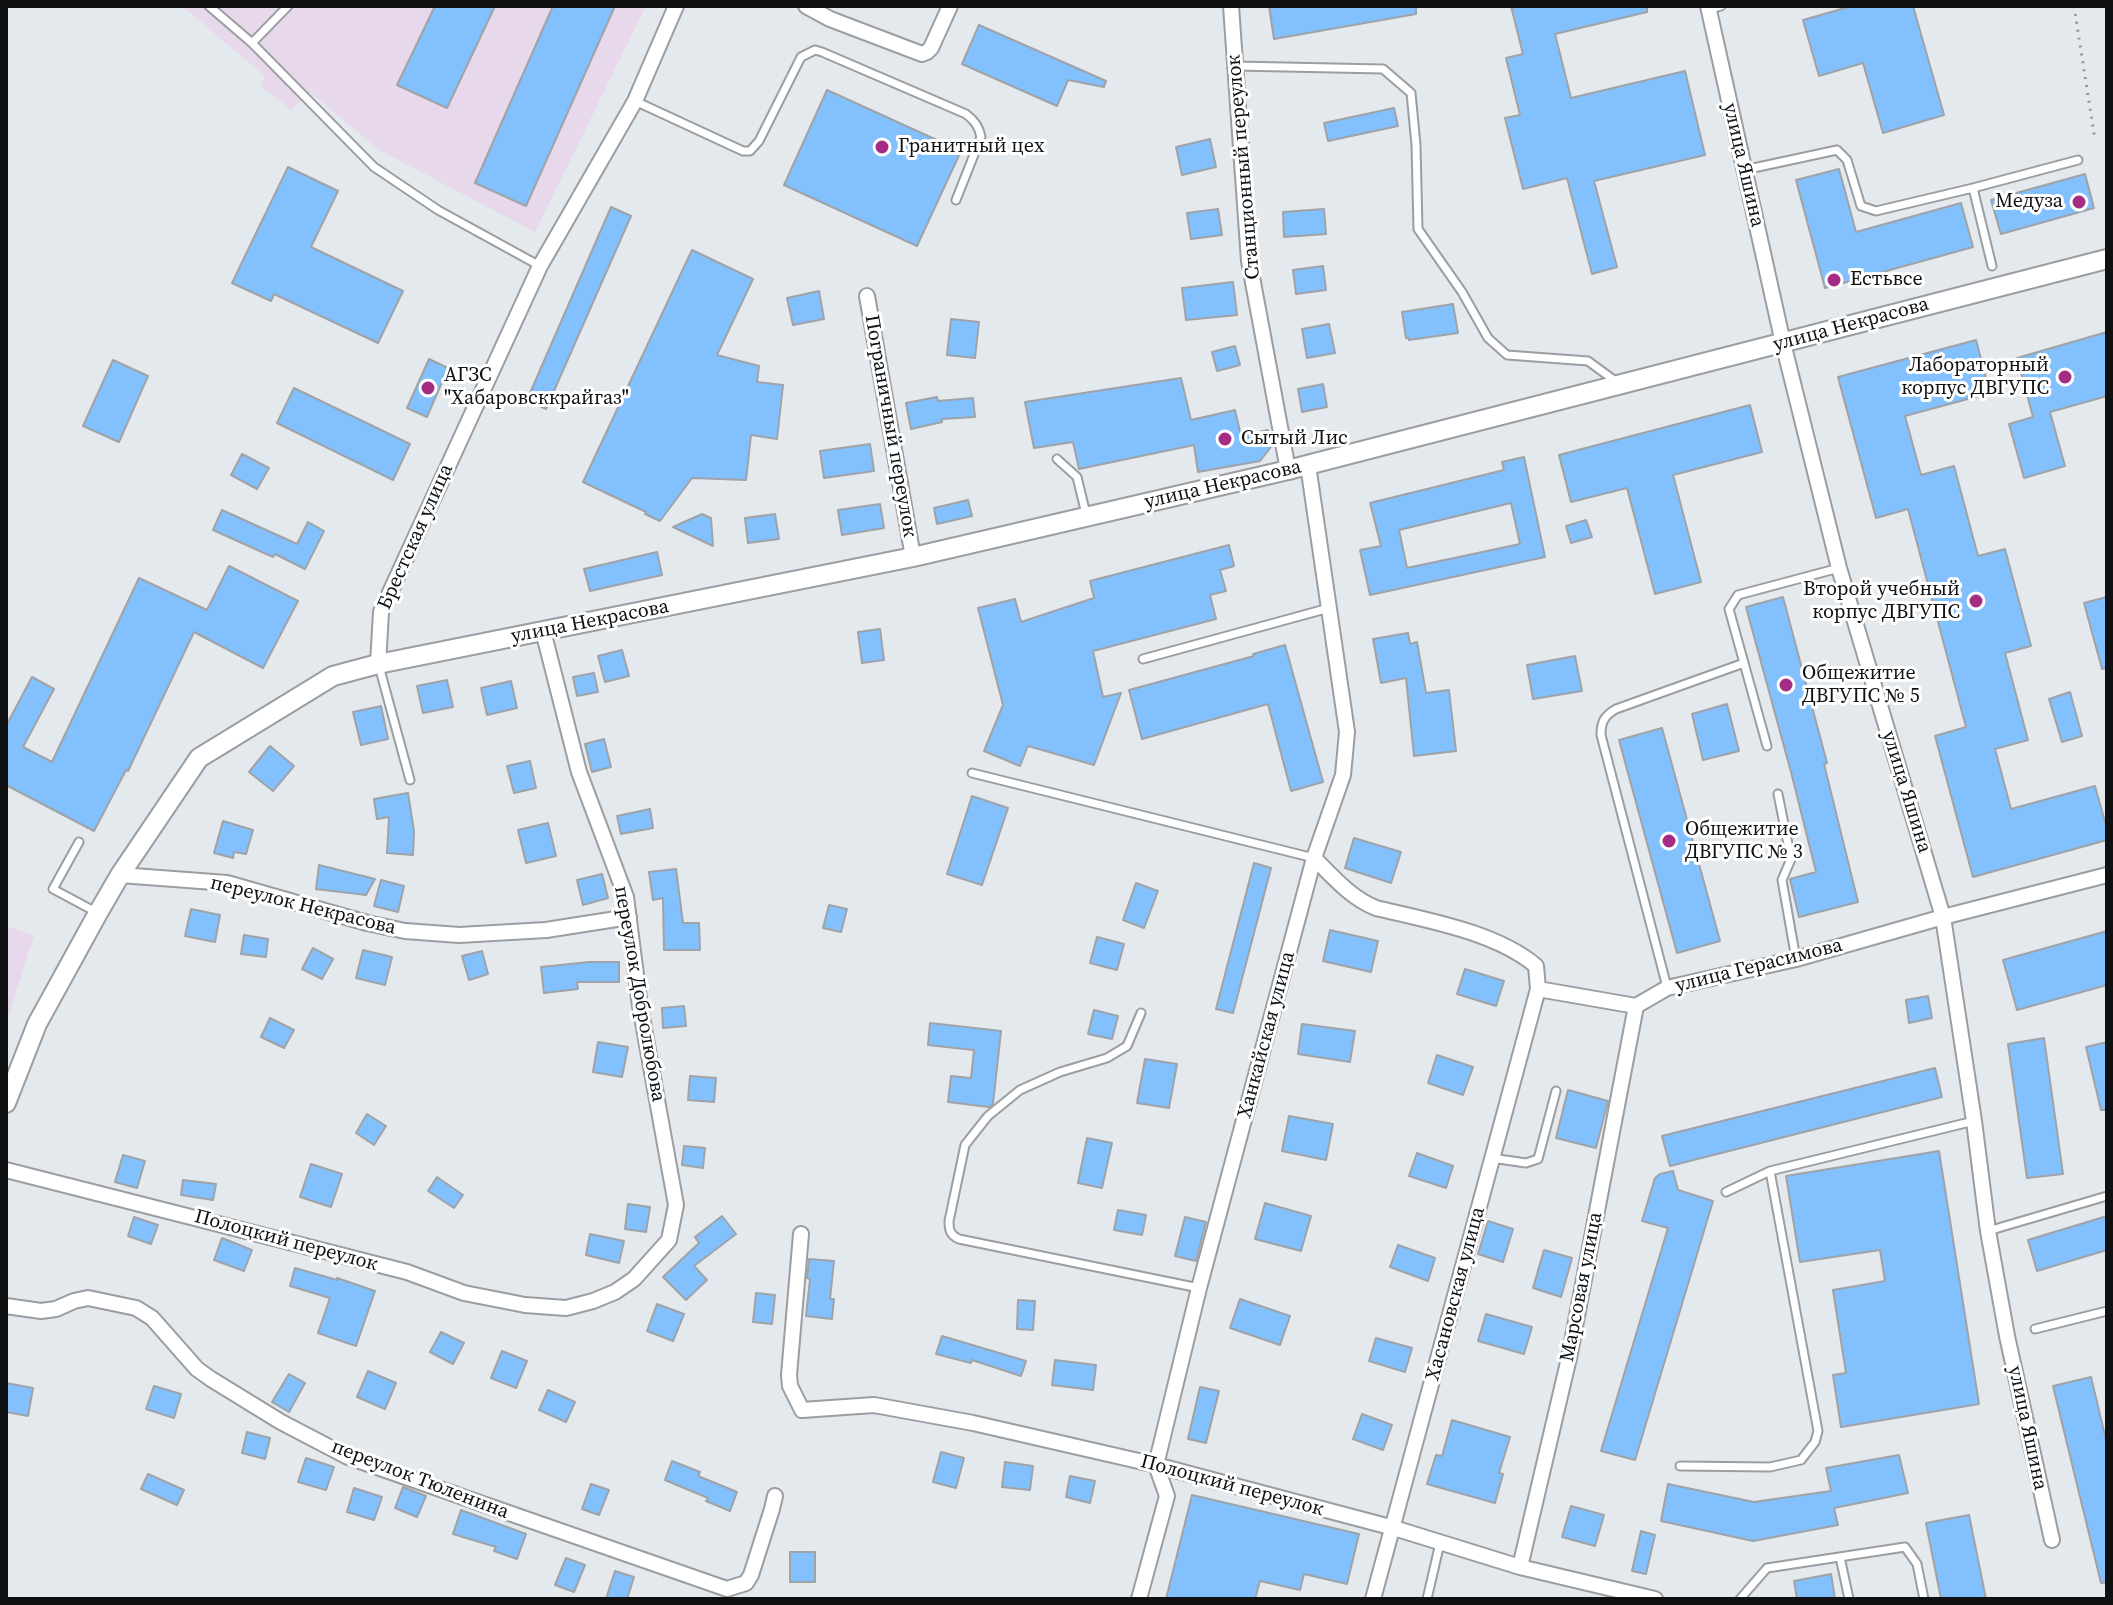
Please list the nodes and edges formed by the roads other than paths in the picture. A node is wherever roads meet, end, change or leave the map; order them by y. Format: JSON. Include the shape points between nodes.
{"nodes":[{"id":1,"x":209,"y":6,"type":"edge"},
{"id":2,"x":288,"y":6,"type":"edge"},
{"id":3,"x":676,"y":6,"type":"edge"},
{"id":4,"x":806,"y":6,"type":"edge"},
{"id":5,"x":950,"y":6,"type":"edge"},
{"id":6,"x":1231,"y":6,"type":"edge"},
{"id":7,"x":1713,"y":7,"type":"edge"},
{"id":8,"x":252,"y":43,"type":"junction"},
{"id":9,"x":1235,"y":66,"type":"junction"},
{"id":10,"x":635,"y":101,"type":"junction"},
{"id":11,"x":2078,"y":160,"type":"dead end"},
{"id":12,"x":1744,"y":170,"type":"junction"},
{"id":13,"x":1973,"y":188,"type":"junction"},
{"id":14,"x":956,"y":200,"type":"dead end"},
{"id":15,"x":2107,"y":259,"type":"edge"},
{"id":16,"x":540,"y":266,"type":"junction"},
{"id":17,"x":1992,"y":266,"type":"dead end"},
{"id":18,"x":867,"y":296,"type":"dead end"},
{"id":19,"x":1783,"y":343,"type":"junction"},
{"id":20,"x":1620,"y":385,"type":"junction"},
{"id":21,"x":1057,"y":459,"type":"dead end"},
{"id":22,"x":1308,"y":465,"type":"junction"},
{"id":23,"x":1288,"y":470,"type":"junction"},
{"id":24,"x":1086,"y":517,"type":"junction"},
{"id":25,"x":913,"y":557,"type":"junction"},
{"id":26,"x":1839,"y":568,"type":"junction"},
{"id":27,"x":1329,"y":608,"type":"junction"},
{"id":28,"x":543,"y":631,"type":"junction"},
{"id":29,"x":1143,"y":659,"type":"dead end"},
{"id":30,"x":1744,"y":663,"type":"junction"},
{"id":31,"x":378,"y":664,"type":"junction"},
{"id":32,"x":1767,"y":746,"type":"dead end"},
{"id":33,"x":972,"y":773,"type":"dead end"},
{"id":34,"x":410,"y":780,"type":"dead end"},
{"id":35,"x":1778,"y":794,"type":"dead end"},
{"id":36,"x":79,"y":842,"type":"dead end"},
{"id":37,"x":1314,"y":858,"type":"junction"},
{"id":38,"x":120,"y":875,"type":"junction"},
{"id":39,"x":2107,"y":875,"type":"edge"},
{"id":40,"x":98,"y":913,"type":"junction"},
{"id":41,"x":629,"y":917,"type":"junction"},
{"id":42,"x":1943,"y":917,"type":"junction"},
{"id":43,"x":1796,"y":959,"type":"junction"},
{"id":44,"x":1667,"y":988,"type":"junction"},
{"id":45,"x":1538,"y":989,"type":"junction"},
{"id":46,"x":1636,"y":1006,"type":"junction"},
{"id":47,"x":1141,"y":1013,"type":"dead end"},
{"id":48,"x":1556,"y":1091,"type":"dead end"},
{"id":49,"x":6,"y":1103,"type":"edge"},
{"id":50,"x":1974,"y":1121,"type":"junction"},
{"id":51,"x":1492,"y":1158,"type":"junction"},
{"id":52,"x":6,"y":1170,"type":"edge"},
{"id":53,"x":1770,"y":1171,"type":"junction"},
{"id":54,"x":1726,"y":1192,"type":"dead end"},
{"id":55,"x":2107,"y":1196,"type":"edge"},
{"id":56,"x":1988,"y":1231,"type":"junction"},
{"id":57,"x":801,"y":1234,"type":"dead end"},
{"id":58,"x":1199,"y":1288,"type":"junction"},
{"id":59,"x":6,"y":1306,"type":"edge"},
{"id":60,"x":566,"y":1308,"type":"joint"},
{"id":61,"x":2107,"y":1311,"type":"edge"},
{"id":62,"x":2035,"y":1329,"type":"dead end"},
{"id":63,"x":1156,"y":1465,"type":"junction"},
{"id":64,"x":1680,"y":1466,"type":"dead end"},
{"id":65,"x":775,"y":1496,"type":"dead end"},
{"id":66,"x":1394,"y":1528,"type":"junction"},
{"id":67,"x":2052,"y":1540,"type":"dead end"},
{"id":68,"x":1440,"y":1543,"type":"junction"},
{"id":69,"x":1840,"y":1557,"type":"junction"},
{"id":70,"x":1520,"y":1567,"type":"junction"},
{"id":71,"x":1139,"y":1599,"type":"edge"},
{"id":72,"x":1373,"y":1599,"type":"edge"},
{"id":73,"x":1427,"y":1599,"type":"edge"},
{"id":74,"x":1655,"y":1599,"type":"edge"},
{"id":75,"x":1740,"y":1599,"type":"edge"},
{"id":76,"x":1849,"y":1599,"type":"edge"},
{"id":77,"x":1924,"y":1599,"type":"edge"}],
"edges":[{"from":1,"to":8,"type":"lane"},
{"from":2,"to":8,"type":"lane"},
{"from":3,"to":10,"type":"street","name":"Брестская улица"},
{"from":4,"to":5,"type":"street","via":[[922,54],[931,48]]},
{"from":6,"to":9,"type":"street","name":"Станционный переулок"},
{"from":7,"to":12,"type":"street","name":"улица Яшина"},
{"from":8,"to":16,"type":"lane","via":[[374,167],[438,210]]},
{"from":9,"to":20,"type":"lane","via":[[1383,69],[1411,93],[1418,229],[1488,338],[1507,355],[1588,361]]},
{"from":9,"to":23,"type":"street","name":"Станционный переулок","via":[[1249,261]]},
{"from":10,"to":14,"type":"lane","via":[[750,151],[801,57],[822,52],[973,120],[981,137]]},
{"from":10,"to":16,"type":"street","name":"Брестская улица"},
{"from":11,"to":13,"type":"lane"},
{"from":12,"to":13,"type":"lane","via":[[1837,150],[1847,160],[1861,206],[1876,211]]},
{"from":12,"to":19,"type":"street","name":"улица Яшина"},
{"from":13,"to":17,"type":"lane"},
{"from":15,"to":19,"type":"street","name":"улица Некрасова"},
{"from":16,"to":31,"type":"street","name":"Брестская улица","via":[[381,612]]},
{"from":18,"to":25,"type":"street","name":"Пограничный переулок"},
{"from":19,"to":20,"type":"street","name":"улица Некрасова"},
{"from":19,"to":26,"type":"street","name":"улица Яшина"},
{"from":20,"to":22,"type":"street","name":"улица Некрасова"},
{"from":21,"to":24,"type":"lane","via":[[1077,477]]},
{"from":22,"to":23,"type":"street","name":"улица Некрасова"},
{"from":22,"to":27,"type":"street","name":"Ханкайская улица"},
{"from":23,"to":24,"type":"street","name":"улица Некрасова"},
{"from":24,"to":25,"type":"street","name":"улица Некрасова"},
{"from":25,"to":28,"type":"street","name":"улица Некрасова"},
{"from":26,"to":30,"type":"lane","via":[[1738,595],[1729,609]]},
{"from":26,"to":42,"type":"street","name":"улица Яшина"},
{"from":27,"to":29,"type":"lane"},
{"from":27,"to":37,"type":"street","name":"Ханкайская улица","via":[[1346,753]]},
{"from":28,"to":31,"type":"street","name":"улица Некрасова"},
{"from":28,"to":41,"type":"street","name":"переулок Добролюбова","via":[[579,772]]},
{"from":30,"to":32,"type":"lane"},
{"from":30,"to":44,"type":"lane","via":[[1616,709],[1601,724]]},
{"from":31,"to":34,"type":"lane"},
{"from":31,"to":38,"type":"street","via":[[333,676],[199,758]]},
{"from":33,"to":37,"type":"lane"},
{"from":35,"to":43,"type":"lane","via":[[1791,859],[1782,880]]},
{"from":36,"to":40,"type":"lane","via":[[53,889]]},
{"from":37,"to":45,"type":"street","via":[[1364,904],[1464,929],[1524,956],[1536,966]]},
{"from":37,"to":58,"type":"street","name":"Ханкайская улица"},
{"from":38,"to":40,"type":"street"},
{"from":38,"to":41,"type":"street","name":"переулок Некрасова","via":[[227,883],[418,932],[546,930]]},
{"from":39,"to":42,"type":"street","name":"улица Герасимова"},
{"from":40,"to":49,"type":"street","via":[[37,1024]]},
{"from":41,"to":60,"type":"street","name":"переулок Добролюбова","via":[[676,1205],[669,1240],[634,1279],[615,1292]]},
{"from":42,"to":43,"type":"street","name":"улица Герасимова"},
{"from":42,"to":50,"type":"street","name":"улица Яшина"},
{"from":43,"to":44,"type":"street","name":"улица Герасимова"},
{"from":44,"to":46,"type":"street","name":"улица Герасимова"},
{"from":45,"to":46,"type":"street"},
{"from":45,"to":51,"type":"street","name":"Хасановская улица"},
{"from":46,"to":70,"type":"street","name":"Марсовая улица","via":[[1569,1358]]},
{"from":47,"to":58,"type":"lane","via":[[1127,1046],[1020,1090],[988,1116],[965,1145],[949,1230],[959,1239]]},
{"from":48,"to":51,"type":"lane","via":[[1538,1159],[1526,1163]]},
{"from":50,"to":53,"type":"lane"},
{"from":50,"to":56,"type":"street","name":"улица Яшина"},
{"from":51,"to":66,"type":"street","name":"Хасановская улица"},
{"from":52,"to":60,"type":"street","name":"Полоцкий переулок","via":[[407,1272],[464,1293]]},
{"from":53,"to":54,"type":"lane"},
{"from":53,"to":64,"type":"lane","via":[[1818,1436],[1801,1460],[1770,1467]]},
{"from":55,"to":56,"type":"lane"},
{"from":56,"to":67,"type":"street","name":"улица Яшина"},
{"from":57,"to":63,"type":"street","name":"Полоцкий переулок","via":[[789,1375],[802,1410],[874,1405]]},
{"from":58,"to":63,"type":"street","name":"Ханкайская улица"},
{"from":59,"to":65,"type":"street","name":"переулок Тюленина","via":[[41,1311],[88,1298],[136,1308],[211,1379],[348,1457],[727,1589],[746,1583],[751,1575]]},
{"from":61,"to":62,"type":"lane"},
{"from":63,"to":66,"type":"street","name":"Полоцкий переулок"},
{"from":63,"to":71,"type":"street","name":"Ханкайская улица","via":[[1167,1496]]},
{"from":66,"to":68,"type":"street","name":"Полоцкий переулок"},
{"from":66,"to":72,"type":"street","name":"Хасановская улица"},
{"from":68,"to":70,"type":"street","name":"Полоцкий переулок"},
{"from":68,"to":73,"type":"lane"},
{"from":69,"to":75,"type":"lane","via":[[1767,1568]]},
{"from":69,"to":76,"type":"lane"},
{"from":69,"to":77,"type":"lane","via":[[1905,1547],[1917,1564]]},
{"from":70,"to":74,"type":"street","name":"Полоцкий переулок"}]}
